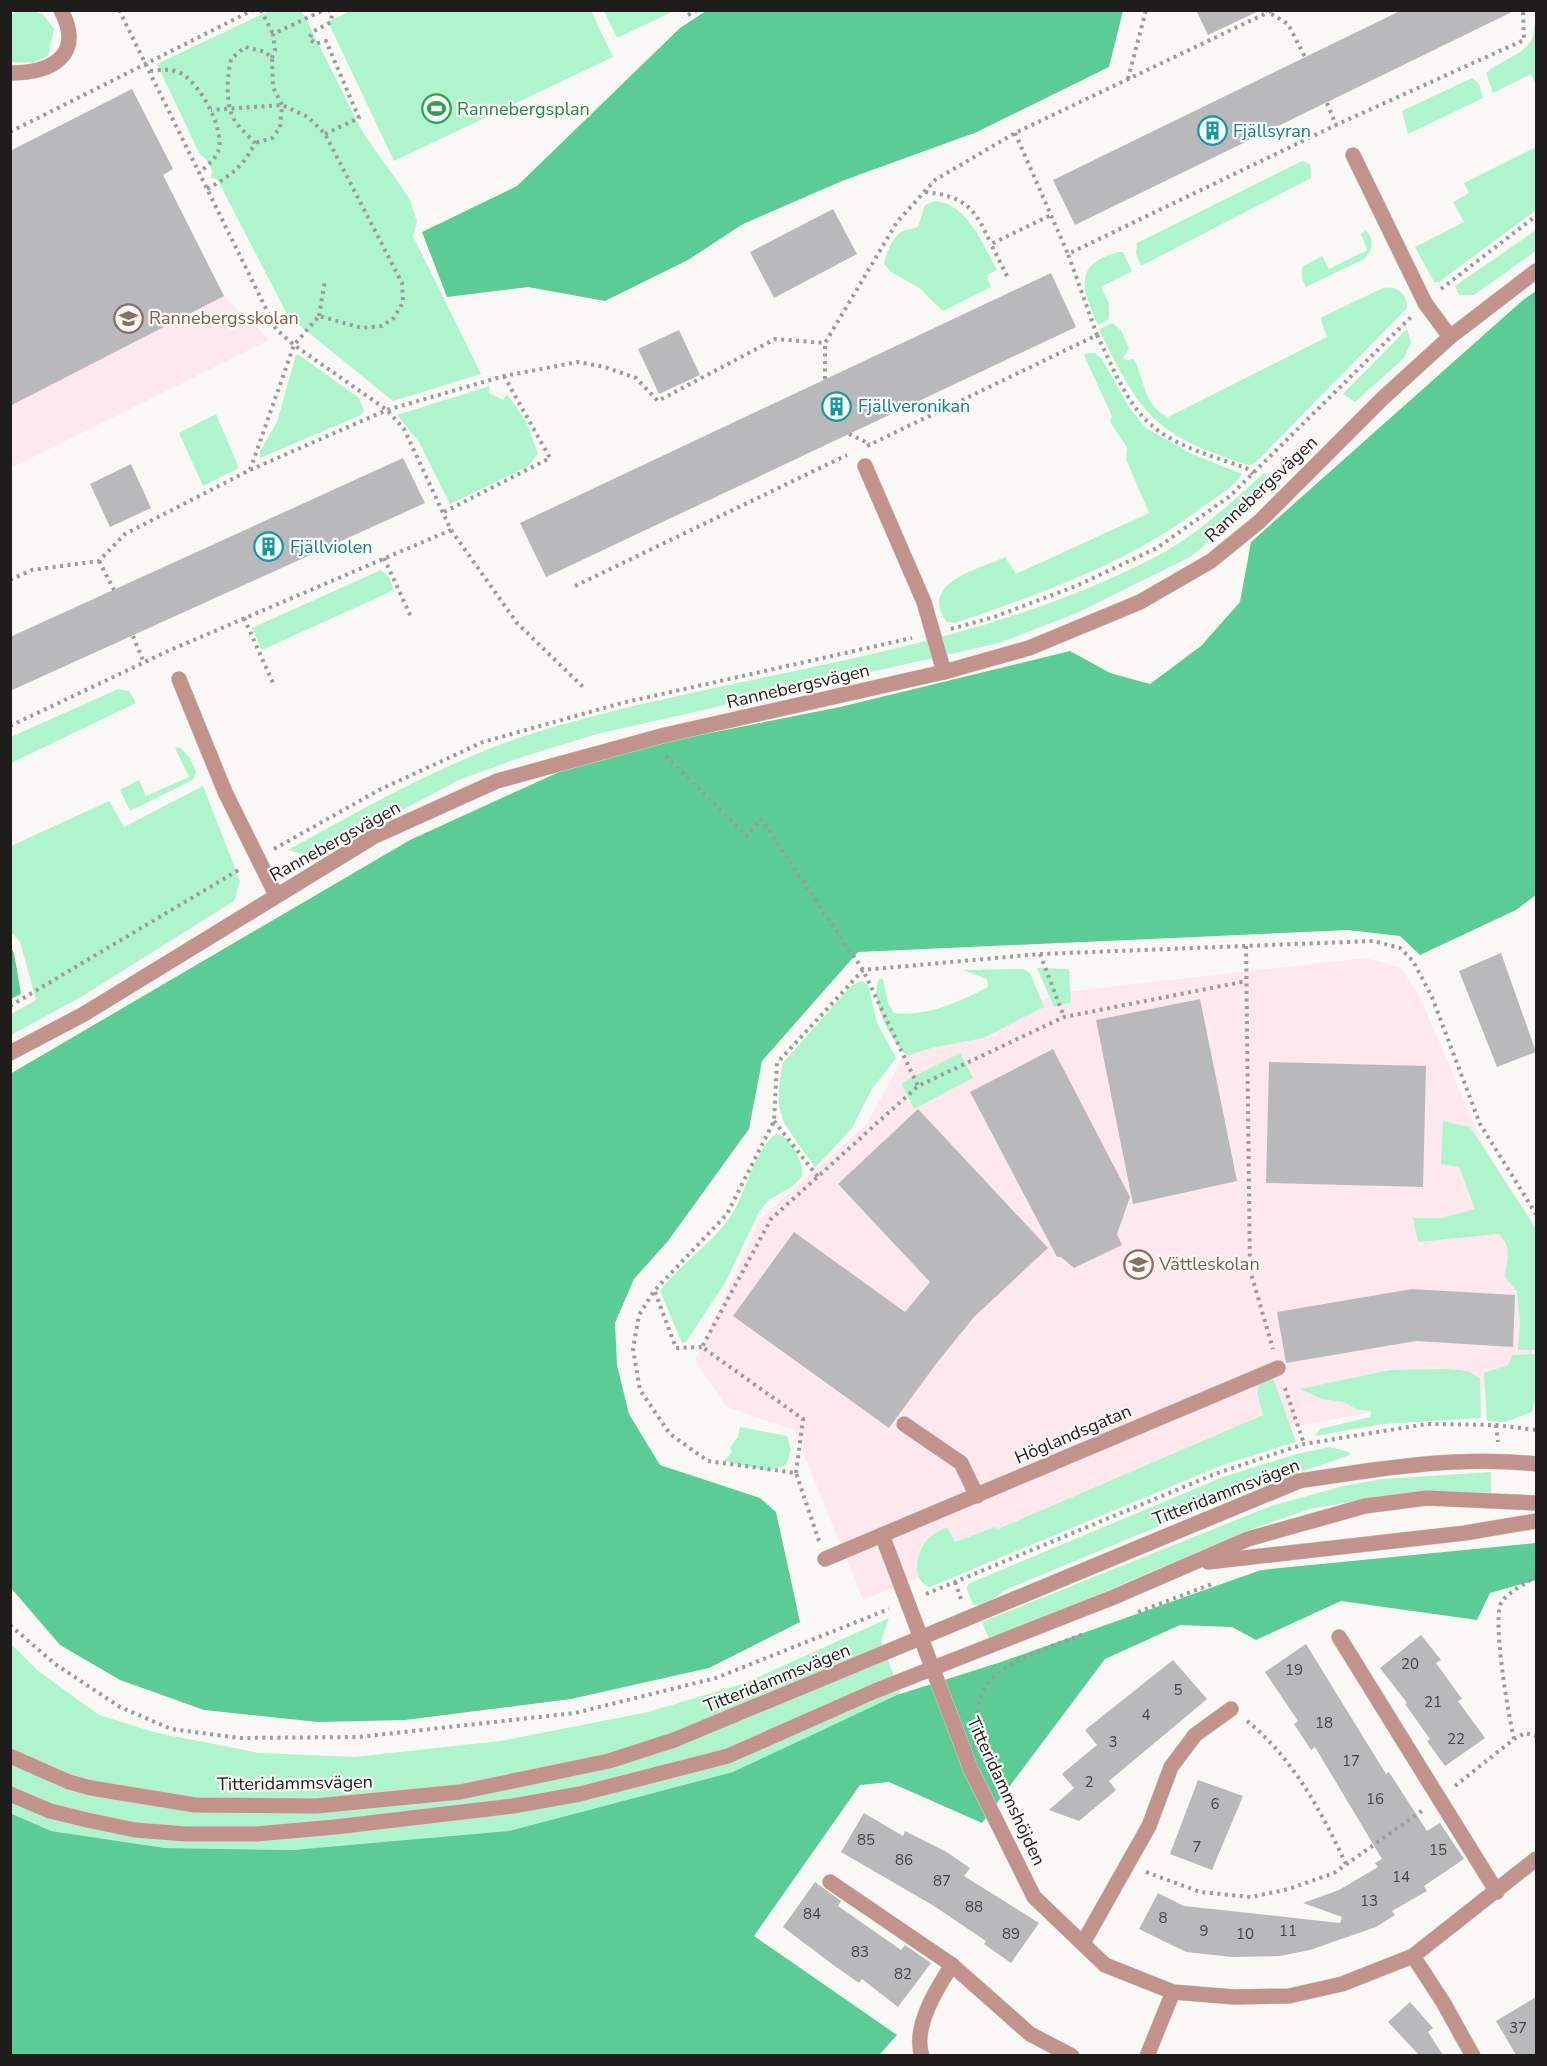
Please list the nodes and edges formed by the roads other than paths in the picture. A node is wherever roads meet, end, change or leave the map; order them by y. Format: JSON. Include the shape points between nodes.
{"nodes":[{"id":1,"x":61,"y":10,"type":"edge"},
{"id":2,"x":10,"y":73,"type":"edge"},
{"id":3,"x":1353,"y":155,"type":"dead end"},
{"id":4,"x":1536,"y":271,"type":"edge"},
{"id":5,"x":1450,"y":337,"type":"junction"},
{"id":6,"x":865,"y":466,"type":"dead end"},
{"id":7,"x":944,"y":672,"type":"junction"},
{"id":8,"x":179,"y":679,"type":"dead end"},
{"id":9,"x":276,"y":895,"type":"junction"},
{"id":10,"x":10,"y":1053,"type":"edge"},
{"id":11,"x":1278,"y":1368,"type":"dead end"},
{"id":12,"x":904,"y":1424,"type":"dead end"},
{"id":13,"x":1536,"y":1464,"type":"edge"},
{"id":14,"x":977,"y":1496,"type":"junction"},
{"id":15,"x":1536,"y":1503,"type":"edge"},
{"id":16,"x":1536,"y":1521,"type":"edge"},
{"id":17,"x":882,"y":1535,"type":"junction"},
{"id":18,"x":825,"y":1559,"type":"road end"},
{"id":19,"x":1196,"y":1563,"type":"junction"},
{"id":20,"x":1339,"y":1637,"type":"dead end"},
{"id":21,"x":922,"y":1639,"type":"junction"},
{"id":22,"x":933,"y":1668,"type":"junction"},
{"id":23,"x":1232,"y":1709,"type":"road end"},
{"id":24,"x":10,"y":1756,"type":"edge"},
{"id":25,"x":10,"y":1794,"type":"edge"},
{"id":26,"x":1536,"y":1859,"type":"edge"},
{"id":27,"x":830,"y":1882,"type":"dead end"},
{"id":28,"x":1497,"y":1892,"type":"junction"},
{"id":29,"x":1083,"y":1943,"type":"junction"},
{"id":30,"x":1413,"y":1956,"type":"junction"},
{"id":31,"x":952,"y":1965,"type":"junction"},
{"id":32,"x":1173,"y":1992,"type":"junction"},
{"id":33,"x":922,"y":2055,"type":"edge"},
{"id":34,"x":1072,"y":2055,"type":"edge"},
{"id":35,"x":1147,"y":2055,"type":"edge"},
{"id":36,"x":1473,"y":2055,"type":"edge"}],
"edges":[{"from":1,"to":2,"type":"street","via":[[69,31],[68,49],[58,62],[46,69]]},
{"from":3,"to":5,"type":"street","via":[[1425,303]]},
{"from":4,"to":5,"type":"street","name":"Rannebergsvägen"},
{"from":5,"to":7,"type":"street","name":"Rannebergsvägen","via":[[1260,520],[1211,561],[1140,602],[1087,625],[1029,648]]},
{"from":6,"to":7,"type":"street","via":[[915,579]]},
{"from":7,"to":9,"type":"street","name":"Rannebergsvägen","via":[[665,735],[497,781],[374,837]]},
{"from":8,"to":9,"type":"street","via":[[225,792]]},
{"from":9,"to":10,"type":"street","name":"Rannebergsvägen","via":[[84,1014]]},
{"from":11,"to":14,"type":"street","name":"Höglandsgatan"},
{"from":12,"to":14,"type":"street","via":[[961,1462]]},
{"from":13,"to":21,"type":"street","name":"Titteridammsvägen","via":[[1499,1460],[1386,1468],[1299,1481]]},
{"from":14,"to":17,"type":"street","name":"Höglandsgatan"},
{"from":15,"to":19,"type":"street","via":[[1427,1498],[1365,1506],[1248,1539]]},
{"from":16,"to":19,"type":"street","via":[[1465,1533]]},
{"from":17,"to":18,"type":"street","name":"Höglandsgatan"},
{"from":17,"to":21,"type":"street"},
{"from":19,"to":22,"type":"street"},
{"from":20,"to":28,"type":"street"},
{"from":21,"to":22,"type":"street","name":"Titteridammshöjden"},
{"from":21,"to":24,"type":"street","name":"Titteridammsvägen","via":[[674,1740],[609,1761],[460,1792],[315,1806],[195,1805],[91,1788]]},
{"from":22,"to":25,"type":"street","via":[[728,1756],[580,1794],[513,1806],[256,1834],[186,1834],[135,1830],[87,1820],[50,1811]]},
{"from":22,"to":29,"type":"street","name":"Titteridammshöjden","via":[[971,1770],[1034,1897]]},
{"from":23,"to":29,"type":"street","via":[[1195,1735],[1171,1767],[1149,1826]]},
{"from":26,"to":28,"type":"street","name":"Titteridammshöjden"},
{"from":27,"to":31,"type":"street"},
{"from":28,"to":30,"type":"street","name":"Titteridammshöjden"},
{"from":29,"to":32,"type":"street","name":"Titteridammshöjden","via":[[1105,1965]]},
{"from":30,"to":32,"type":"street","name":"Titteridammshöjden","via":[[1342,1984],[1289,1995],[1234,1997]]},
{"from":30,"to":36,"type":"street"},
{"from":31,"to":33,"type":"street","via":[[932,1995],[919,2045]]},
{"from":31,"to":34,"type":"street","via":[[1030,2034]]},
{"from":32,"to":35,"type":"street"}]}
